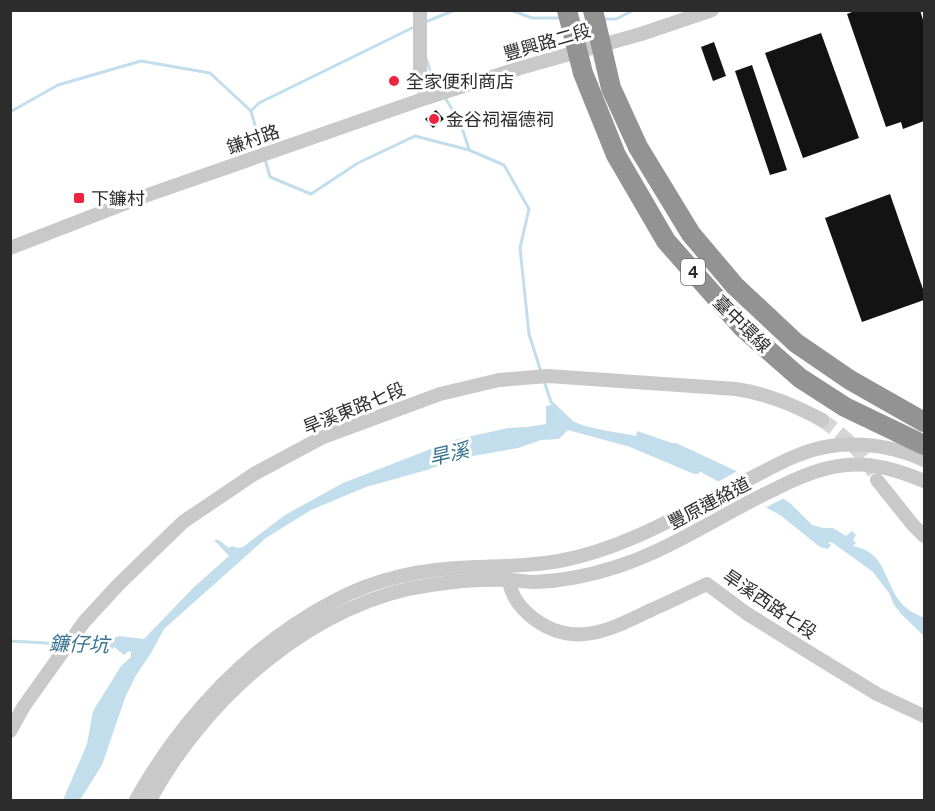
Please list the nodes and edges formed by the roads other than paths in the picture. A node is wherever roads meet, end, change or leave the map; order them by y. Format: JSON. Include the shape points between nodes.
{"nodes":[{"id":1,"x":420,"y":10,"type":"edge"},
{"id":2,"x":567,"y":10,"type":"edge"},
{"id":3,"x":593,"y":10,"type":"edge"},
{"id":4,"x":712,"y":10,"type":"edge"},
{"id":5,"x":426,"y":98,"type":"junction"},
{"id":6,"x":10,"y":249,"type":"edge"},
{"id":7,"x":822,"y":420,"type":"tunnel mouth"},
{"id":8,"x":924,"y":422,"type":"edge"},
{"id":9,"x":924,"y":445,"type":"edge"},
{"id":10,"x":924,"y":460,"type":"edge"},
{"id":11,"x":877,"y":480,"type":"tunnel mouth"},
{"id":12,"x":924,"y":481,"type":"edge"},
{"id":13,"x":924,"y":536,"type":"edge"},
{"id":14,"x":509,"y":580,"type":"junction"},
{"id":15,"x":924,"y":716,"type":"edge"},
{"id":16,"x":10,"y":731,"type":"edge"},
{"id":17,"x":136,"y":801,"type":"edge"},
{"id":18,"x":150,"y":801,"type":"edge"}],
"edges":[{"from":1,"to":5,"type":"street","via":[[420,72]]},
{"from":2,"to":9,"type":"highway","name":"臺中環線","number":"4","via":[[583,73],[616,155],[666,241],[742,327],[800,378],[845,407]]},
{"from":3,"to":8,"type":"highway","name":"臺中環線","number":"4","via":[[611,88],[638,147],[691,234],[735,286],[796,343],[849,380]]},
{"from":4,"to":5,"type":"street","name":"豐興路二段"},
{"from":5,"to":6,"type":"street","name":"鎌村路","via":[[149,195]]},
{"from":7,"to":16,"type":"street","name":"旱溪東路七段","via":[[786,402],[736,388],[536,377],[499,380],[440,393],[321,438],[254,474],[183,522],[84,622]]},
{"from":10,"to":17,"type":"street","name":"豐原連絡道","via":[[884,447],[832,446],[770,469],[624,542],[559,561],[427,571],[387,579],[336,599],[291,627],[240,668],[191,719]]},
{"from":11,"to":13,"type":"street"},
{"from":12,"to":14,"type":"street","name":"豐原連絡道","via":[[878,466],[828,467],[777,488],[622,566],[567,579]]},
{"from":14,"to":15,"type":"street","name":"旱溪西路七段","via":[[516,601],[532,617],[556,630],[581,635],[615,628],[708,584],[746,613],[877,694]]},
{"from":14,"to":18,"type":"street","name":"豐原連絡道","via":[[408,589],[377,597],[327,620],[288,645],[239,686],[188,742]]}]}
